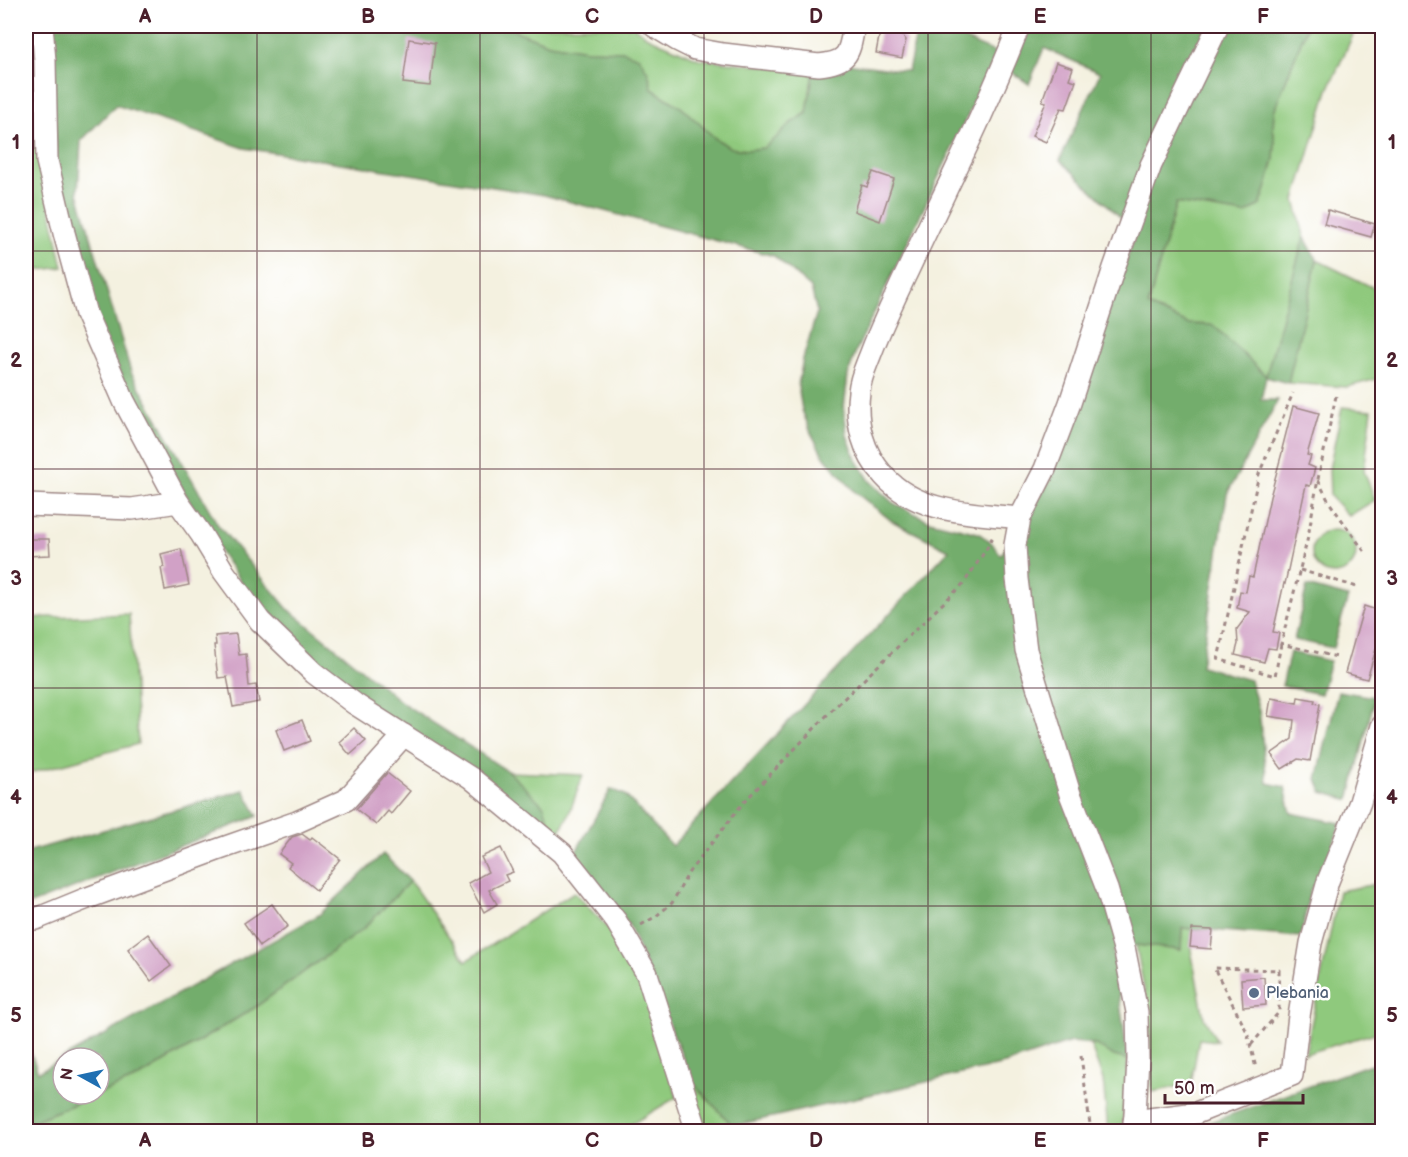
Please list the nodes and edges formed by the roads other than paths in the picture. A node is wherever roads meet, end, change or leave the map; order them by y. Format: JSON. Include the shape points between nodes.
{"nodes":[{"id":1,"x":42,"y":26,"type":"edge"},
{"id":2,"x":654,"y":26,"type":"edge"},
{"id":3,"x":854,"y":26,"type":"edge"},
{"id":4,"x":1019,"y":26,"type":"edge"},
{"id":5,"x":1218,"y":26,"type":"edge"},
{"id":6,"x":178,"y":502,"type":"junction"},
{"id":7,"x":26,"y":505,"type":"edge"},
{"id":8,"x":1012,"y":517,"type":"junction"},
{"id":9,"x":1383,"y":726,"type":"edge"},
{"id":10,"x":404,"y":735,"type":"junction"},
{"id":11,"x":36,"y":919,"type":"dead end"},
{"id":12,"x":1134,"y":1126,"type":"edge"},
{"id":13,"x":697,"y":1131,"type":"edge"}],
"edges":[{"from":1,"to":6,"type":"street","via":[[47,161],[86,314],[124,400]]},
{"from":2,"to":3,"type":"street","via":[[695,49],[819,65],[832,64],[847,54]]},
{"from":4,"to":8,"type":"street","via":[[997,82],[880,329],[862,376],[858,406],[862,439],[868,452],[884,477],[896,486],[928,504],[952,511]]},
{"from":5,"to":8,"type":"street","via":[[1151,165],[1045,469]]},
{"from":6,"to":7,"type":"street","via":[[132,509]]},
{"from":6,"to":10,"type":"street","via":[[260,621],[314,673]]},
{"from":8,"to":12,"type":"street","via":[[1026,650],[1070,794],[1107,889],[1125,952],[1137,1012]]},
{"from":9,"to":12,"type":"street","via":[[1360,802],[1328,881],[1311,943],[1292,1075],[1196,1113]]},
{"from":10,"to":11,"type":"street","via":[[346,800]]},
{"from":10,"to":13,"type":"street","via":[[471,778],[562,853],[616,921],[646,974]]}]}
